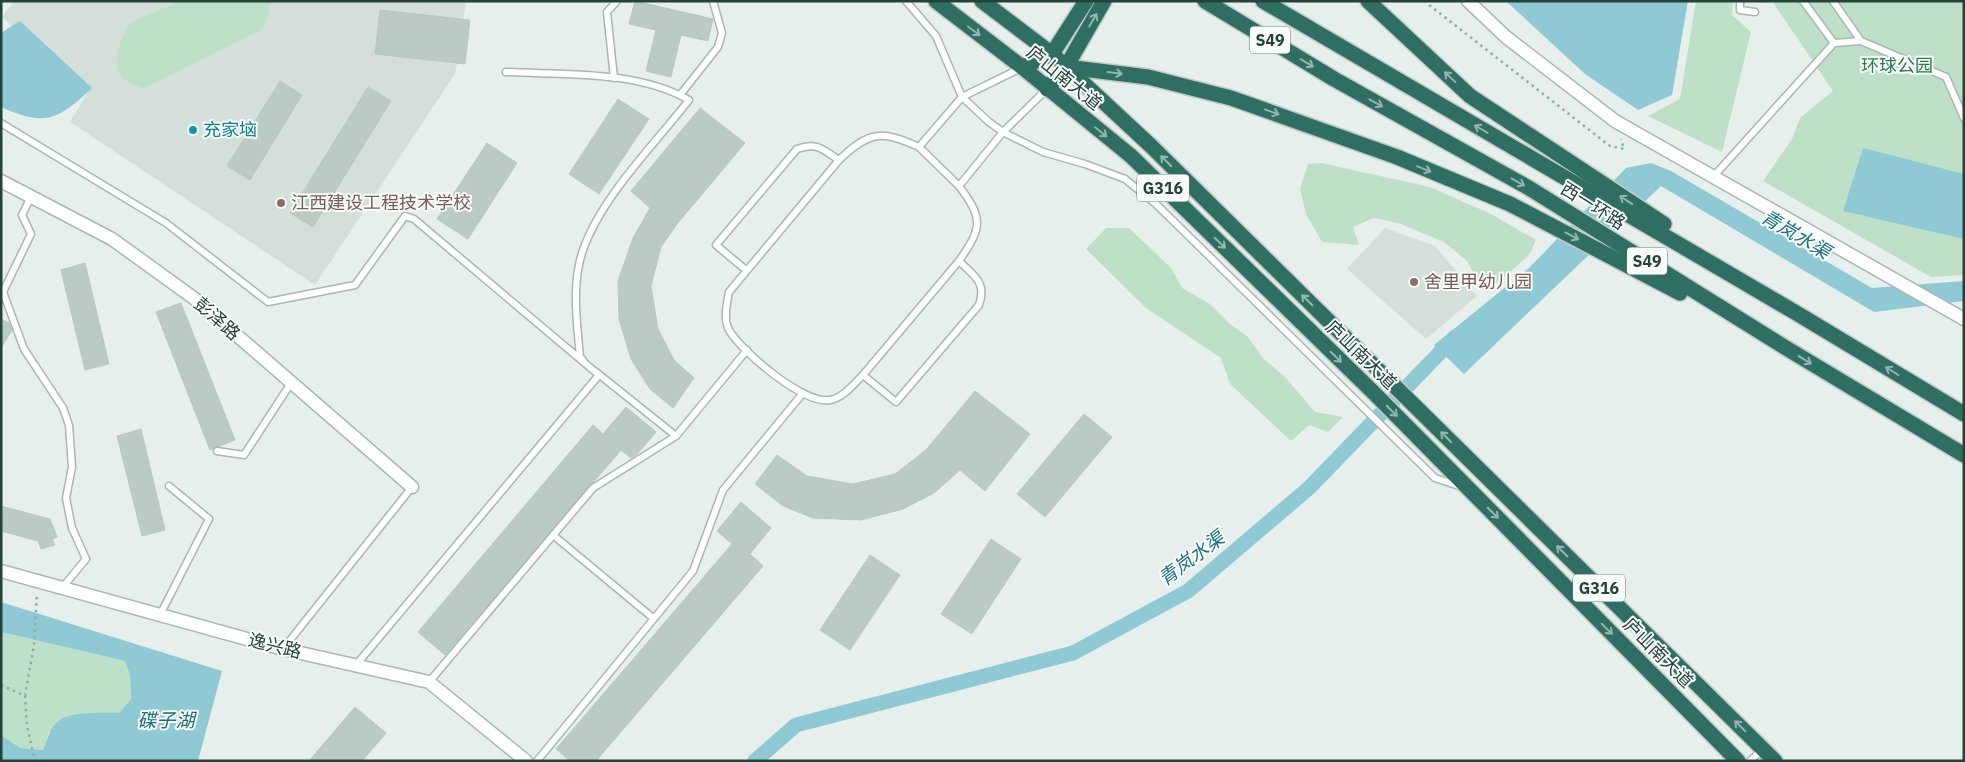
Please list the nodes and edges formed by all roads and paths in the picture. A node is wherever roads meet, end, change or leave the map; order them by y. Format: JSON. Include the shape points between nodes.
{"nodes":[{"id":1,"x":617,"y":1,"type":"edge"},
{"id":2,"x":713,"y":1,"type":"edge"},
{"id":3,"x":906,"y":1,"type":"edge"},
{"id":4,"x":936,"y":1,"type":"edge"},
{"id":5,"x":982,"y":1,"type":"edge"},
{"id":6,"x":1086,"y":1,"type":"edge"},
{"id":7,"x":1104,"y":1,"type":"edge"},
{"id":8,"x":1206,"y":1,"type":"edge"},
{"id":9,"x":1263,"y":1,"type":"edge"},
{"id":10,"x":1368,"y":1,"type":"edge"},
{"id":11,"x":1424,"y":1,"type":"edge"},
{"id":12,"x":1468,"y":1,"type":"edge"},
{"id":13,"x":1740,"y":1,"type":"edge"},
{"id":14,"x":1803,"y":1,"type":"edge"},
{"id":15,"x":1833,"y":1,"type":"edge"},
{"id":16,"x":1755,"y":12,"type":"dead end"},
{"id":17,"x":1861,"y":41,"type":"junction"},
{"id":18,"x":1834,"y":43,"type":"junction"},
{"id":19,"x":1052,"y":54,"type":"junction"},
{"id":20,"x":1022,"y":67,"type":"junction"},
{"id":21,"x":1066,"y":67,"type":"junction"},
{"id":22,"x":506,"y":72,"type":"dead end"},
{"id":23,"x":614,"y":78,"type":"junction"},
{"id":24,"x":1047,"y":89,"type":"junction"},
{"id":25,"x":680,"y":95,"type":"junction"},
{"id":26,"x":962,"y":97,"type":"junction"},
{"id":27,"x":1964,"y":118,"type":"edge"},
{"id":28,"x":1615,"y":120,"type":"junction"},
{"id":29,"x":1,"y":123,"type":"edge"},
{"id":30,"x":1003,"y":132,"type":"junction"},
{"id":31,"x":919,"y":147,"type":"junction"},
{"id":32,"x":839,"y":160,"type":"junction"},
{"id":33,"x":1716,"y":173,"type":"junction"},
{"id":34,"x":1,"y":181,"type":"edge"},
{"id":35,"x":959,"y":186,"type":"junction"},
{"id":36,"x":31,"y":196,"type":"junction"},
{"id":37,"x":959,"y":261,"type":"junction"},
{"id":38,"x":746,"y":270,"type":"junction"},
{"id":39,"x":1798,"y":314,"type":"junction"},
{"id":40,"x":1964,"y":319,"type":"edge"},
{"id":41,"x":1786,"y":348,"type":"junction"},
{"id":42,"x":747,"y":350,"type":"junction"},
{"id":43,"x":599,"y":375,"type":"junction"},
{"id":44,"x":863,"y":375,"type":"junction"},
{"id":45,"x":291,"y":383,"type":"junction"},
{"id":46,"x":1920,"y":389,"type":"junction"},
{"id":47,"x":803,"y":393,"type":"junction"},
{"id":48,"x":1964,"y":409,"type":"edge"},
{"id":49,"x":1964,"y":414,"type":"edge"},
{"id":50,"x":676,"y":436,"type":"junction"},
{"id":51,"x":217,"y":451,"type":"dead end"},
{"id":52,"x":1961,"y":456,"type":"edge"},
{"id":53,"x":169,"y":486,"type":"dead end"},
{"id":54,"x":412,"y":487,"type":"joint"},
{"id":55,"x":1470,"y":490,"type":"junction"},
{"id":56,"x":553,"y":535,"type":"junction"},
{"id":57,"x":1,"y":570,"type":"edge"},
{"id":58,"x":62,"y":588,"type":"junction"},
{"id":59,"x":36,"y":608,"type":"dead end"},
{"id":60,"x":160,"y":615,"type":"junction"},
{"id":61,"x":653,"y":618,"type":"junction"},
{"id":62,"x":283,"y":649,"type":"junction"},
{"id":63,"x":356,"y":665,"type":"junction"},
{"id":64,"x":430,"y":682,"type":"junction"},
{"id":65,"x":1,"y":685,"type":"edge"},
{"id":66,"x":25,"y":696,"type":"junction"},
{"id":67,"x":1763,"y":749,"type":"junction"},
{"id":68,"x":35,"y":761,"type":"edge"},
{"id":69,"x":526,"y":761,"type":"edge"},
{"id":70,"x":537,"y":761,"type":"edge"},
{"id":71,"x":1738,"y":761,"type":"edge"},
{"id":72,"x":1750,"y":761,"type":"edge"},
{"id":73,"x":1775,"y":761,"type":"edge"}],
"edges":[{"from":1,"to":23,"type":"lane","via":[[607,12]]},
{"from":2,"to":25,"type":"lane","via":[[722,33],[718,47]]},
{"from":3,"to":26,"type":"lane","via":[[936,36]]},
{"from":4,"to":20,"type":"highway","name":"庐山南大道","number":"G316","one_way":true},
{"from":5,"to":19,"type":"highway","name":"庐山南大道","number":"G316"},
{"from":6,"to":19,"type":"highway"},
{"from":21,"to":7,"type":"highway","one_way":true},
{"from":8,"to":41,"type":"highway","name":"西一环路","number":"S49","one_way":true,"via":[[1334,79],[1530,188]]},
{"from":39,"to":9,"type":"highway","name":"西一环路","number":"S49","one_way":true},
{"from":39,"to":10,"type":"highway","one_way":true,"via":[[1470,96]]},
{"from":11,"to":28,"type":"path","via":[[1610,146],[1624,149]]},
{"from":12,"to":28,"type":"street","via":[[1506,38]]},
{"from":13,"to":16,"type":"lane","via":[[1740,10]]},
{"from":14,"to":18,"type":"lane"},
{"from":15,"to":17,"type":"lane"},
{"from":17,"to":18,"type":"lane"},
{"from":17,"to":27,"type":"lane","via":[[1946,78]]},
{"from":18,"to":33,"type":"lane"},
{"from":19,"to":20,"type":"highway"},
{"from":19,"to":21,"type":"highway","name":"庐山南大道","number":"G316"},
{"from":20,"to":24,"type":"highway","name":"庐山南大道","number":"G316"},
{"from":20,"to":26,"type":"lane"},
{"from":21,"to":24,"type":"highway"},
{"from":21,"to":41,"type":"highway","one_way":true,"via":[[1148,77],[1230,98],[1396,157],[1510,204]]},
{"from":67,"to":21,"type":"highway","name":"庐山南大道","number":"G316","one_way":true,"via":[[1151,146]]},
{"from":22,"to":23,"type":"lane"},
{"from":23,"to":25,"type":"lane"},
{"from":24,"to":30,"type":"lane"},
{"from":24,"to":55,"type":"highway","name":"庐山南大道","number":"G316","one_way":true,"via":[[1131,156]]},
{"from":25,"to":43,"type":"lane","via":[[689,100],[602,209],[582,251],[575,298],[580,357]]},
{"from":26,"to":30,"type":"lane"},
{"from":26,"to":31,"type":"lane"},
{"from":28,"to":33,"type":"street"},
{"from":29,"to":43,"type":"lane","via":[[166,223],[268,302],[355,285],[405,216],[414,219]]},
{"from":30,"to":35,"type":"lane"},
{"from":30,"to":55,"type":"lane","via":[[1043,152],[1125,179],[1157,204],[1435,478]]},
{"from":31,"to":32,"type":"lane","via":[[896,137],[874,136],[856,143]]},
{"from":31,"to":35,"type":"lane"},
{"from":32,"to":38,"type":"lane"},
{"from":32,"to":38,"type":"lane","via":[[820,147],[809,145],[797,149],[784,164],[716,245]]},
{"from":33,"to":40,"type":"street"},
{"from":34,"to":36,"type":"street","name":"彭泽路"},
{"from":35,"to":37,"type":"lane","via":[[974,206],[978,223],[972,242]]},
{"from":36,"to":45,"type":"street","name":"彭泽路","via":[[112,239],[195,299]]},
{"from":36,"to":58,"type":"lane","via":[[22,215],[31,234],[2,292],[24,350],[63,408],[69,425],[72,467],[66,498],[72,528],[86,559]]},
{"from":37,"to":44,"type":"lane"},
{"from":37,"to":44,"type":"lane","via":[[981,282],[983,294],[979,305],[896,402]]},
{"from":38,"to":42,"type":"lane","via":[[729,292],[726,311],[728,329]]},
{"from":46,"to":39,"type":"highway","name":"西一环路","number":"S49","one_way":true},
{"from":41,"to":52,"type":"highway","name":"西一环路","number":"S49","one_way":true},
{"from":42,"to":47,"type":"lane"},
{"from":42,"to":50,"type":"lane"},
{"from":43,"to":50,"type":"lane"},
{"from":43,"to":63,"type":"lane"},
{"from":44,"to":47,"type":"lane","via":[[830,400],[810,398]]},
{"from":45,"to":51,"type":"lane","via":[[244,455]]},
{"from":45,"to":54,"type":"street","name":"彭泽路"},
{"from":46,"to":48,"type":"highway"},
{"from":46,"to":49,"type":"highway","name":"西一环路","number":"S49"},
{"from":47,"to":61,"type":"lane","via":[[723,490],[693,571]]},
{"from":50,"to":56,"type":"lane","via":[[593,488]]},
{"from":53,"to":60,"type":"lane","via":[[209,518]]},
{"from":54,"to":62,"type":"lane"},
{"from":55,"to":71,"type":"highway","name":"庐山南大道","number":"G316","one_way":true},
{"from":56,"to":61,"type":"lane"},
{"from":56,"to":64,"type":"lane"},
{"from":57,"to":58,"type":"street","name":"逸兴路"},
{"from":58,"to":60,"type":"street","name":"逸兴路"},
{"from":59,"to":66,"type":"path","via":[[34,645]]},
{"from":60,"to":62,"type":"street","name":"逸兴路"},
{"from":61,"to":70,"type":"lane"},
{"from":62,"to":63,"type":"street","name":"逸兴路"},
{"from":63,"to":64,"type":"street","name":"逸兴路"},
{"from":64,"to":69,"type":"street","name":"逸兴路"},
{"from":65,"to":66,"type":"path"},
{"from":66,"to":68,"type":"path","via":[[27,726]]},
{"from":67,"to":72,"type":"lane"},
{"from":67,"to":73,"type":"highway","name":"庐山南大道","number":"G316"}]}
